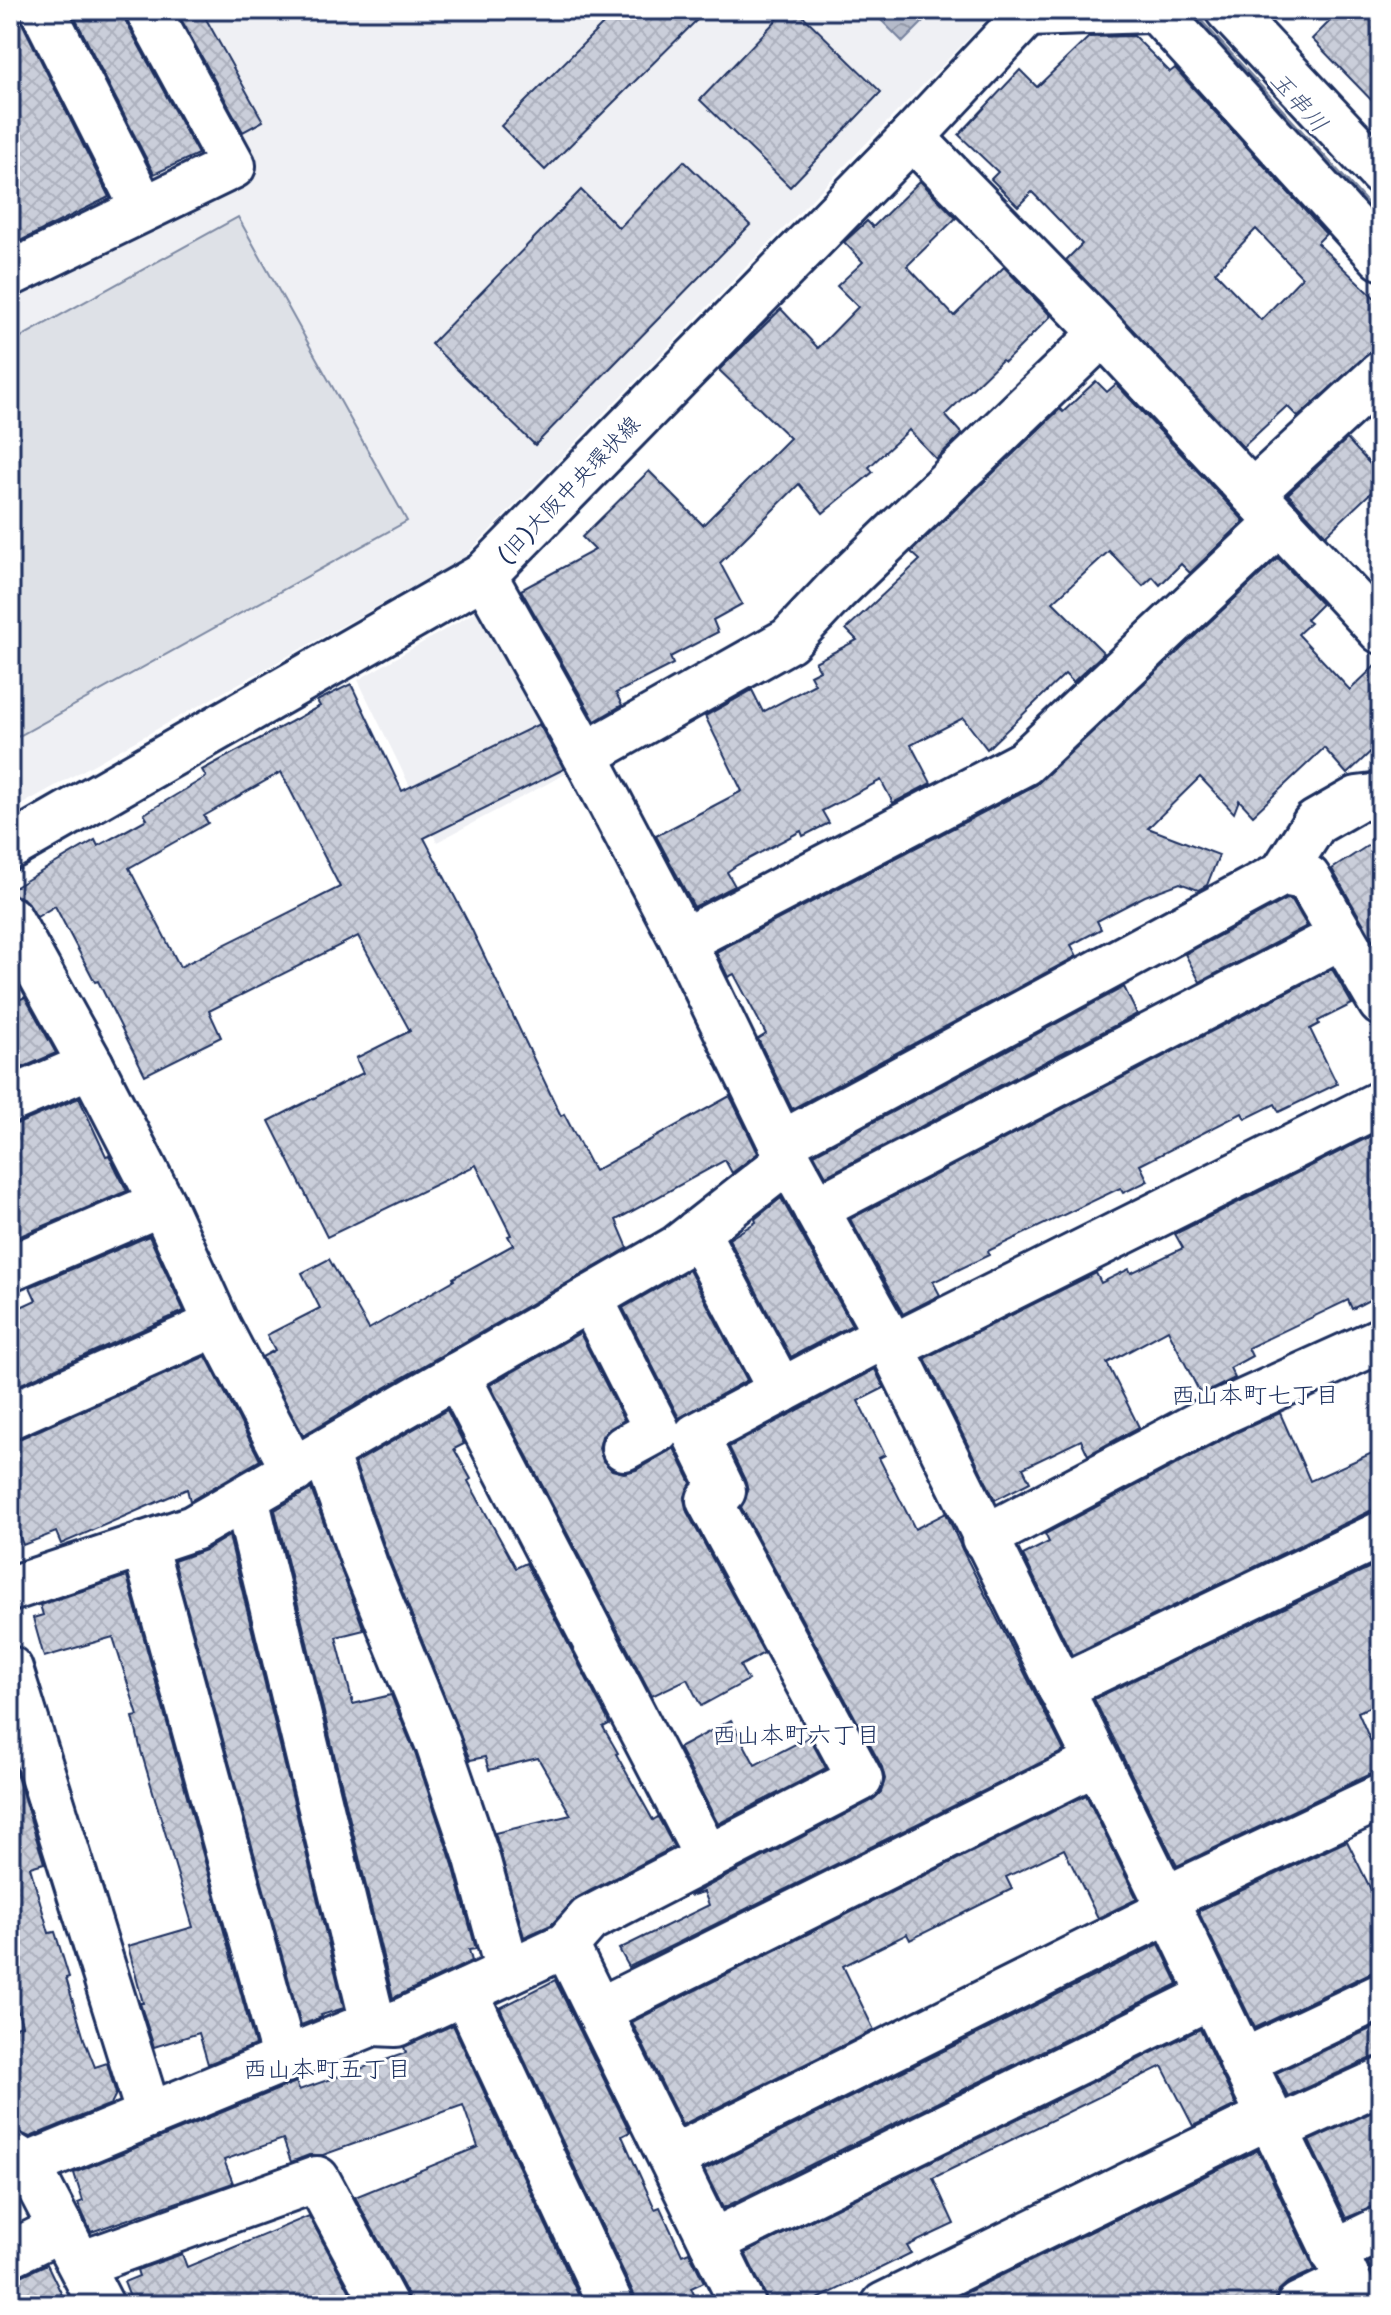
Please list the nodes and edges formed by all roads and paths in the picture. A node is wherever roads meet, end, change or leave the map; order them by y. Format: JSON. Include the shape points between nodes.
{"nodes":[{"id":1,"x":43,"y":10,"type":"edge"},
{"id":2,"x":148,"y":10,"type":"edge"},
{"id":3,"x":1153,"y":10,"type":"edge"},
{"id":4,"x":1228,"y":10,"type":"edge"},
{"id":5,"x":1029,"y":12,"type":"edge"},
{"id":6,"x":912,"y":137,"type":"junction"},
{"id":7,"x":1375,"y":153,"type":"edge"},
{"id":8,"x":143,"y":208,"type":"junction"},
{"id":9,"x":1381,"y":257,"type":"edge"},
{"id":10,"x":10,"y":274,"type":"edge"},
{"id":11,"x":1103,"y":333,"type":"junction"},
{"id":12,"x":1381,"y":374,"type":"edge"},
{"id":13,"x":1266,"y":508,"type":"junction"},
{"id":14,"x":484,"y":575,"type":"junction"},
{"id":15,"x":1381,"y":631,"type":"edge"},
{"id":16,"x":585,"y":755,"type":"junction"},
{"id":17,"x":1381,"y":796,"type":"edge"},
{"id":18,"x":10,"y":847,"type":"edge"},
{"id":19,"x":1283,"y":873,"type":"junction"},
{"id":20,"x":10,"y":919,"type":"edge"},
{"id":21,"x":1342,"y":936,"type":"junction"},
{"id":22,"x":683,"y":941,"type":"junction"},
{"id":23,"x":1381,"y":1003,"type":"edge"},
{"id":24,"x":91,"y":1065,"type":"junction"},
{"id":25,"x":10,"y":1100,"type":"edge"},
{"id":26,"x":1381,"y":1103,"type":"edge"},
{"id":27,"x":785,"y":1151,"type":"junction"},
{"id":28,"x":162,"y":1203,"type":"junction"},
{"id":29,"x":816,"y":1209,"type":"junction"},
{"id":30,"x":697,"y":1232,"type":"junction"},
{"id":31,"x":10,"y":1268,"type":"edge"},
{"id":32,"x":590,"y":1298,"type":"junction"},
{"id":33,"x":217,"y":1324,"type":"junction"},
{"id":34,"x":1381,"y":1340,"type":"edge"},
{"id":35,"x":889,"y":1341,"type":"junction"},
{"id":36,"x":457,"y":1375,"type":"junction"},
{"id":37,"x":781,"y":1391,"type":"junction"},
{"id":38,"x":10,"y":1416,"type":"edge"},
{"id":39,"x":624,"y":1448,"type":"dead end"},
{"id":40,"x":309,"y":1462,"type":"junction"},
{"id":41,"x":246,"y":1498,"type":"junction"},
{"id":42,"x":1381,"y":1534,"type":"edge"},
{"id":43,"x":984,"y":1538,"type":"junction"},
{"id":44,"x":144,"y":1544,"type":"junction"},
{"id":45,"x":12,"y":1582,"type":"edge"},
{"id":46,"x":10,"y":1669,"type":"edge"},
{"id":47,"x":1060,"y":1688,"type":"junction"},
{"id":48,"x":1097,"y":1762,"type":"junction"},
{"id":49,"x":1381,"y":1797,"type":"edge"},
{"id":50,"x":707,"y":1857,"type":"junction"},
{"id":51,"x":1168,"y":1904,"type":"junction"},
{"id":52,"x":566,"y":1945,"type":"junction"},
{"id":53,"x":508,"y":1972,"type":"junction"},
{"id":54,"x":465,"y":1992,"type":"junction"},
{"id":55,"x":1211,"y":1996,"type":"junction"},
{"id":56,"x":1381,"y":1996,"type":"edge"},
{"id":57,"x":600,"y":2010,"type":"junction"},
{"id":58,"x":373,"y":2023,"type":"junction"},
{"id":59,"x":285,"y":2060,"type":"junction"},
{"id":60,"x":1242,"y":2062,"type":"junction"},
{"id":61,"x":1381,"y":2081,"type":"edge"},
{"id":62,"x":149,"y":2115,"type":"junction"},
{"id":63,"x":1271,"y":2123,"type":"junction"},
{"id":64,"x":672,"y":2158,"type":"junction"},
{"id":65,"x":19,"y":2159,"type":"edge"},
{"id":66,"x":1381,"y":2229,"type":"edge"},
{"id":67,"x":712,"y":2242,"type":"junction"},
{"id":68,"x":72,"y":2246,"type":"junction"},
{"id":69,"x":10,"y":2254,"type":"edge"},
{"id":70,"x":1347,"y":2280,"type":"edge"},
{"id":71,"x":101,"y":2305,"type":"edge"},
{"id":72,"x":385,"y":2305,"type":"edge"},
{"id":73,"x":611,"y":2305,"type":"edge"},
{"id":74,"x":743,"y":2305,"type":"edge"},
{"id":75,"x":884,"y":2305,"type":"edge"},
{"id":76,"x":1299,"y":2305,"type":"edge"}],
"edges":[{"from":1,"to":8,"type":"street"},
{"from":2,"to":8,"type":"street","via":[[233,166]]},
{"from":3,"to":5,"type":"street"},
{"from":3,"to":9,"type":"street"},
{"from":4,"to":7,"type":"street"},
{"from":5,"to":6,"type":"street","name":"(旧)大阪中央環状線"},
{"from":6,"to":11,"type":"street"},
{"from":6,"to":14,"type":"street","name":"(旧)大阪中央環状線"},
{"from":8,"to":10,"type":"street"},
{"from":11,"to":13,"type":"street"},
{"from":11,"to":16,"type":"street","via":[[789,640]]},
{"from":12,"to":13,"type":"street"},
{"from":13,"to":15,"type":"street"},
{"from":13,"to":22,"type":"street","via":[[1024,763]]},
{"from":14,"to":16,"type":"street"},
{"from":14,"to":18,"type":"street","name":"(旧)大阪中央環状線"},
{"from":16,"to":22,"type":"street"},
{"from":17,"to":19,"type":"street","via":[[1357,799],[1315,823]]},
{"from":19,"to":21,"type":"street","via":[[1308,878]]},
{"from":19,"to":27,"type":"street"},
{"from":20,"to":24,"type":"street"},
{"from":21,"to":23,"type":"street"},
{"from":21,"to":29,"type":"street"},
{"from":22,"to":27,"type":"street"},
{"from":24,"to":25,"type":"street"},
{"from":24,"to":28,"type":"street"},
{"from":26,"to":35,"type":"street"},
{"from":27,"to":29,"type":"street"},
{"from":27,"to":30,"type":"street"},
{"from":28,"to":31,"type":"street"},
{"from":28,"to":33,"type":"street"},
{"from":29,"to":35,"type":"street"},
{"from":30,"to":32,"type":"street"},
{"from":30,"to":37,"type":"street"},
{"from":32,"to":36,"type":"street"},
{"from":32,"to":39,"type":"street","via":[[657,1430]]},
{"from":33,"to":38,"type":"street"},
{"from":33,"to":40,"type":"street"},
{"from":34,"to":43,"type":"street","via":[[1224,1411]]},
{"from":35,"to":37,"type":"street"},
{"from":35,"to":43,"type":"street"},
{"from":36,"to":40,"type":"street"},
{"from":36,"to":50,"type":"street"},
{"from":37,"to":50,"type":"street","via":[[696,1436],[723,1491],[709,1500],[860,1779]]},
{"from":40,"to":41,"type":"street"},
{"from":40,"to":53,"type":"street","via":[[365,1565],[438,1744]]},
{"from":41,"to":44,"type":"street","via":[[193,1528]]},
{"from":41,"to":58,"type":"street"},
{"from":42,"to":47,"type":"street"},
{"from":43,"to":47,"type":"street"},
{"from":44,"to":45,"type":"street"},
{"from":44,"to":59,"type":"street"},
{"from":46,"to":62,"type":"street"},
{"from":47,"to":48,"type":"street"},
{"from":48,"to":51,"type":"street"},
{"from":48,"to":57,"type":"street"},
{"from":49,"to":51,"type":"street"},
{"from":50,"to":52,"type":"street","via":[[589,1919]]},
{"from":51,"to":55,"type":"street"},
{"from":51,"to":64,"type":"street"},
{"from":52,"to":53,"type":"street"},
{"from":52,"to":57,"type":"street"},
{"from":53,"to":54,"type":"street"},
{"from":54,"to":58,"type":"street","via":[[396,2024]]},
{"from":54,"to":73,"type":"street"},
{"from":55,"to":60,"type":"street"},
{"from":55,"to":67,"type":"street"},
{"from":56,"to":60,"type":"street"},
{"from":57,"to":64,"type":"street"},
{"from":58,"to":59,"type":"street"},
{"from":59,"to":62,"type":"street"},
{"from":60,"to":63,"type":"street"},
{"from":61,"to":63,"type":"street"},
{"from":62,"to":65,"type":"street"},
{"from":63,"to":70,"type":"street"},
{"from":63,"to":75,"type":"street"},
{"from":64,"to":67,"type":"street"},
{"from":65,"to":68,"type":"street"},
{"from":66,"to":70,"type":"street"},
{"from":67,"to":74,"type":"street"},
{"from":68,"to":69,"type":"street"},
{"from":68,"to":71,"type":"street"},
{"from":68,"to":72,"type":"street","via":[[317,2179]]},
{"from":70,"to":76,"type":"street"}]}
